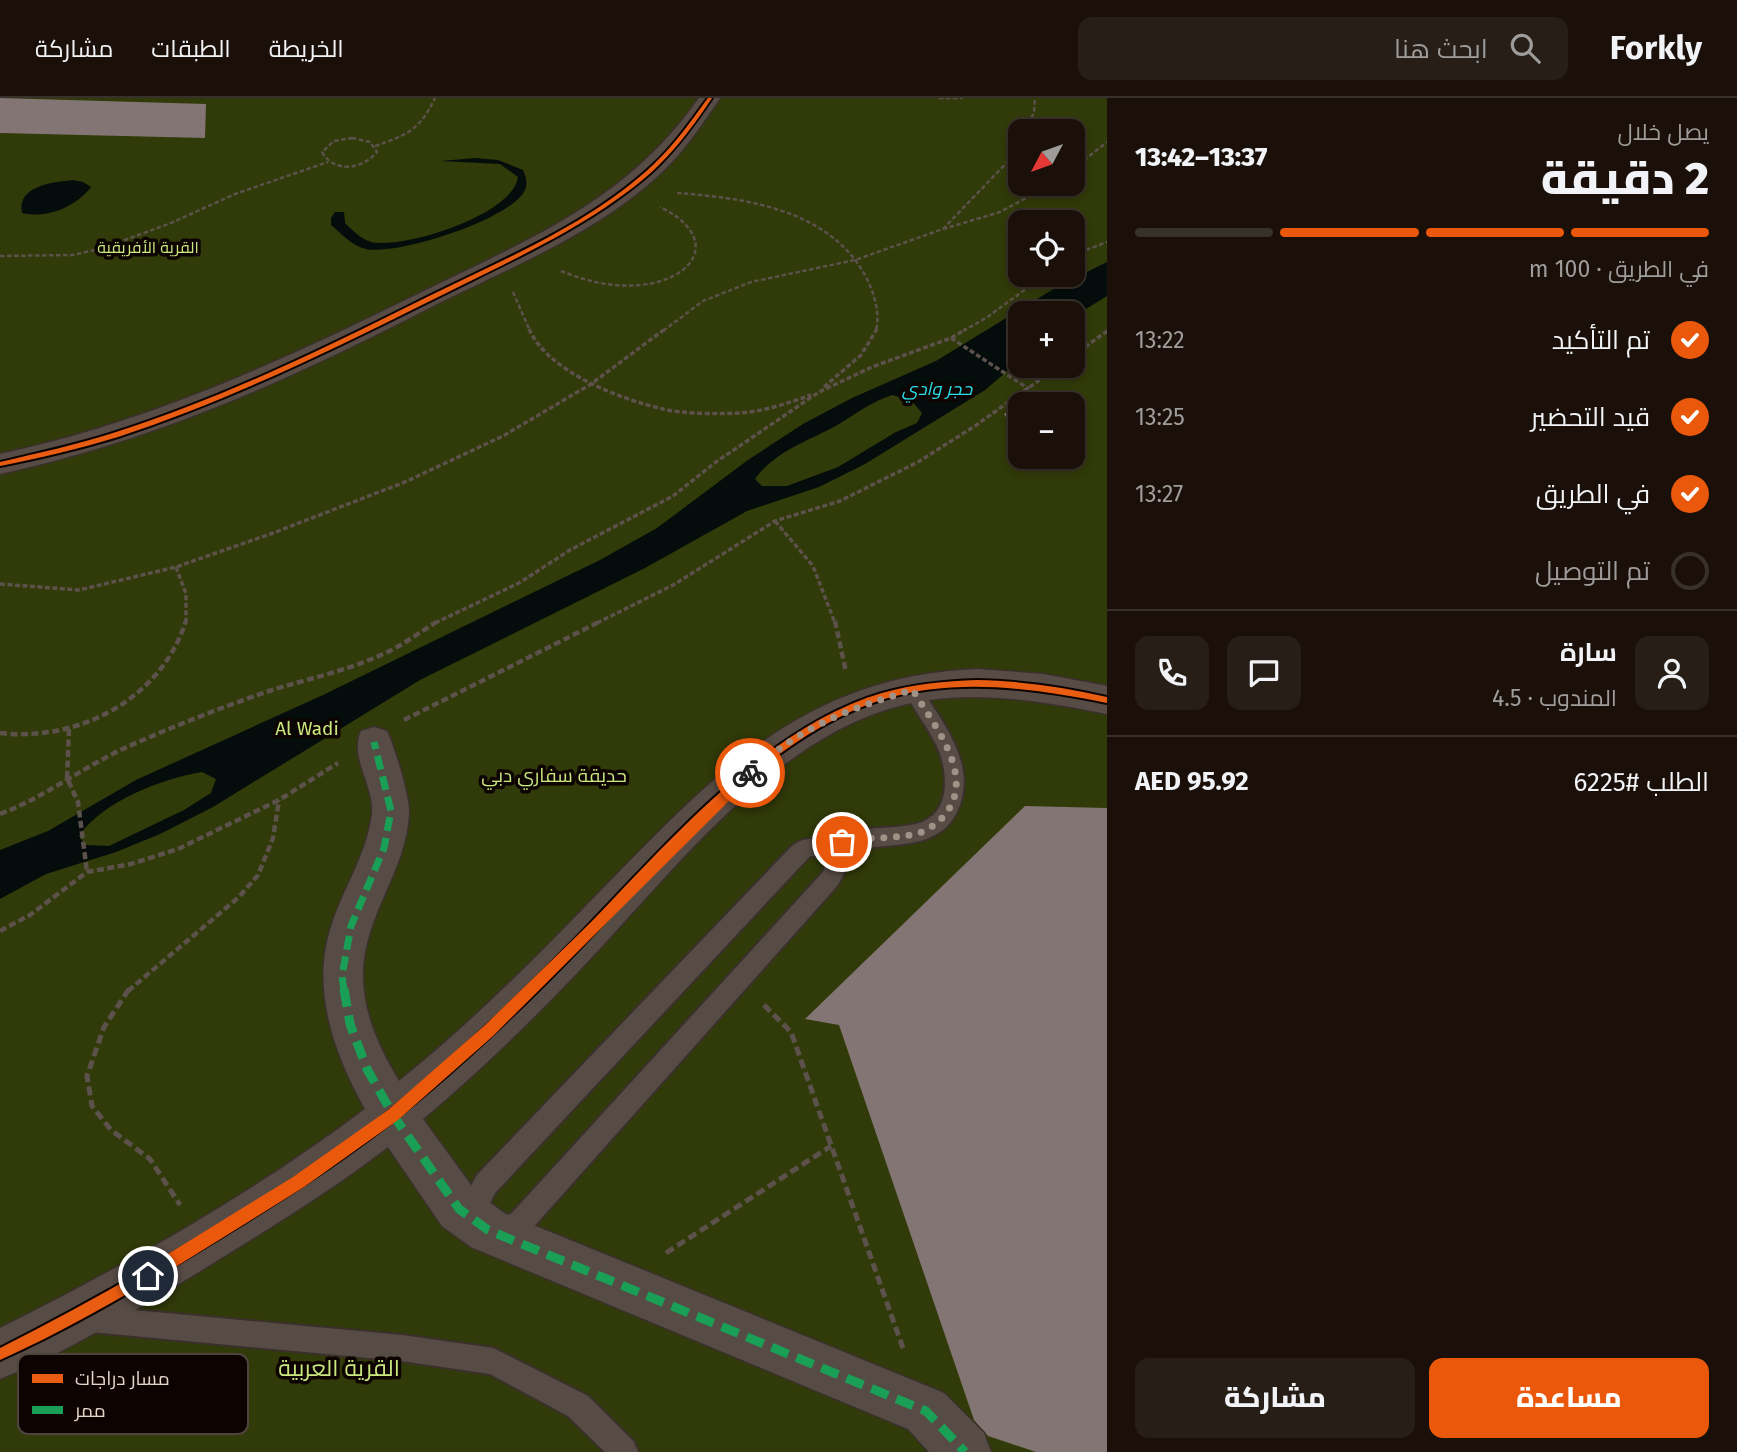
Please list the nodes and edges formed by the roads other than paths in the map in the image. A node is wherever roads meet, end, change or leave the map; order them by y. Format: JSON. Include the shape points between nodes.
{"nodes":[{"id":1,"x":709,"y":98,"type":"edge"},
{"id":2,"x":0,"y":464,"type":"edge"},
{"id":3,"x":913,"y":690,"type":"junction"},
{"id":4,"x":1107,"y":700,"type":"edge"},
{"id":5,"x":374,"y":742,"type":"road end"},
{"id":6,"x":824,"y":848,"type":"junction"},
{"id":7,"x":393,"y":1115,"type":"junction"},
{"id":8,"x":488,"y":1230,"type":"junction"},
{"id":9,"x":76,"y":1317,"type":"junction"},
{"id":10,"x":0,"y":1354,"type":"edge"},
{"id":11,"x":624,"y":1452,"type":"edge"},
{"id":12,"x":965,"y":1452,"type":"edge"}],
"edges":[{"from":1,"to":2,"type":"street","via":[[681,140],[624,193],[510,258],[320,354],[184,413],[107,438]]},
{"from":3,"to":4,"type":"street","via":[[988,682]]},
{"from":3,"to":6,"type":"lane","via":[[954,764],[957,785],[953,804],[941,820],[923,831],[860,837]]},
{"from":3,"to":7,"type":"street","via":[[853,707],[803,733],[758,765],[488,1031]]},
{"from":5,"to":7,"type":"street","via":[[391,811],[384,848],[351,926],[342,976],[350,1024],[367,1069]]},
{"from":6,"to":8,"type":"lane","via":[[836,863],[835,872],[521,1222],[500,1234]]},
{"from":6,"to":8,"type":"lane","via":[[805,847],[798,853],[477,1194],[478,1221]]},
{"from":7,"to":8,"type":"street","via":[[459,1209]]},
{"from":7,"to":9,"type":"street","via":[[299,1182]]},
{"from":8,"to":12,"type":"street","via":[[926,1411]]},
{"from":9,"to":10,"type":"street"},
{"from":9,"to":11,"type":"lane","via":[[493,1361],[578,1406]]}]}
